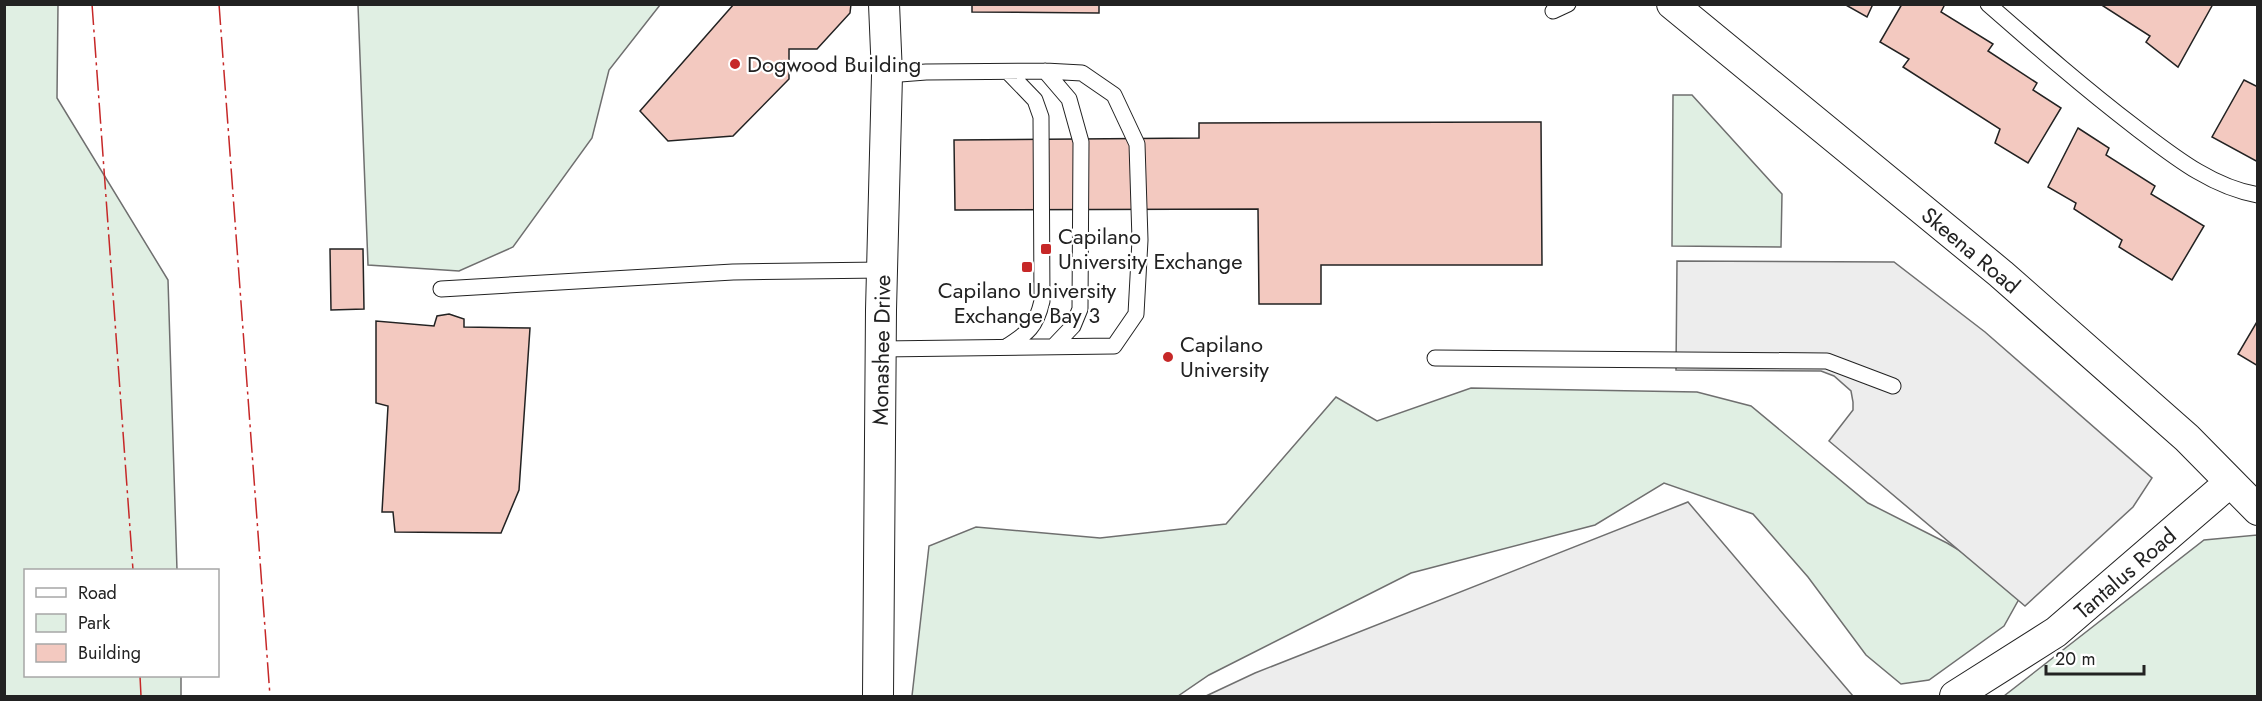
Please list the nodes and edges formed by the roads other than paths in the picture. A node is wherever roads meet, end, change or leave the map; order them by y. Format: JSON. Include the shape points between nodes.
{"nodes":[{"id":1,"x":884,"y":4,"type":"edge"},
{"id":2,"x":1568,"y":4,"type":"edge"},
{"id":3,"x":1672,"y":4,"type":"edge"},
{"id":4,"x":1988,"y":4,"type":"edge"},
{"id":5,"x":1553,"y":11,"type":"dead end"},
{"id":6,"x":1045,"y":71,"type":"junction"},
{"id":7,"x":1008,"y":72,"type":"junction"},
{"id":8,"x":887,"y":75,"type":"junction"},
{"id":9,"x":2258,"y":195,"type":"edge"},
{"id":10,"x":882,"y":270,"type":"junction"},
{"id":11,"x":441,"y":289,"type":"dead end"},
{"id":12,"x":1006,"y":347,"type":"junction"},
{"id":13,"x":1053,"y":347,"type":"junction"},
{"id":14,"x":881,"y":349,"type":"junction"},
{"id":15,"x":1435,"y":358,"type":"dead end"},
{"id":16,"x":1893,"y":387,"type":"dead end"},
{"id":17,"x":2229,"y":483,"type":"junction"},
{"id":18,"x":2258,"y":510,"type":"edge"},
{"id":19,"x":878,"y":696,"type":"edge"},
{"id":20,"x":1955,"y":696,"type":"edge"}],
"edges":[{"from":1,"to":8,"type":"street","name":"Monashee Drive"},
{"from":2,"to":5,"type":"lane"},
{"from":3,"to":17,"type":"street","name":"Skeena Road","via":[[2001,274],[2187,438]]},
{"from":4,"to":9,"type":"lane","via":[[2096,98],[2184,165],[2240,192]]},
{"from":6,"to":7,"type":"lane"},
{"from":6,"to":13,"type":"lane","via":[[1070,99],[1081,142],[1080,309],[1073,326]]},
{"from":6,"to":13,"type":"lane","via":[[1082,73],[1114,96],[1137,144],[1138,156],[1140,240],[1136,314],[1114,346]]},
{"from":7,"to":8,"type":"lane"},
{"from":7,"to":12,"type":"lane","via":[[1035,100],[1041,117],[1042,301],[1035,323]]},
{"from":8,"to":10,"type":"street","name":"Monashee Drive"},
{"from":10,"to":11,"type":"lane","via":[[733,272]]},
{"from":10,"to":14,"type":"street","name":"Monashee Drive"},
{"from":12,"to":13,"type":"lane"},
{"from":12,"to":14,"type":"lane"},
{"from":14,"to":19,"type":"street","name":"Monashee Drive"},
{"from":15,"to":16,"type":"lane","via":[[1827,361]]},
{"from":17,"to":18,"type":"street","name":"Skeena Road"},
{"from":17,"to":20,"type":"street","name":"Tantalus Road","via":[[2056,632]]}]}
